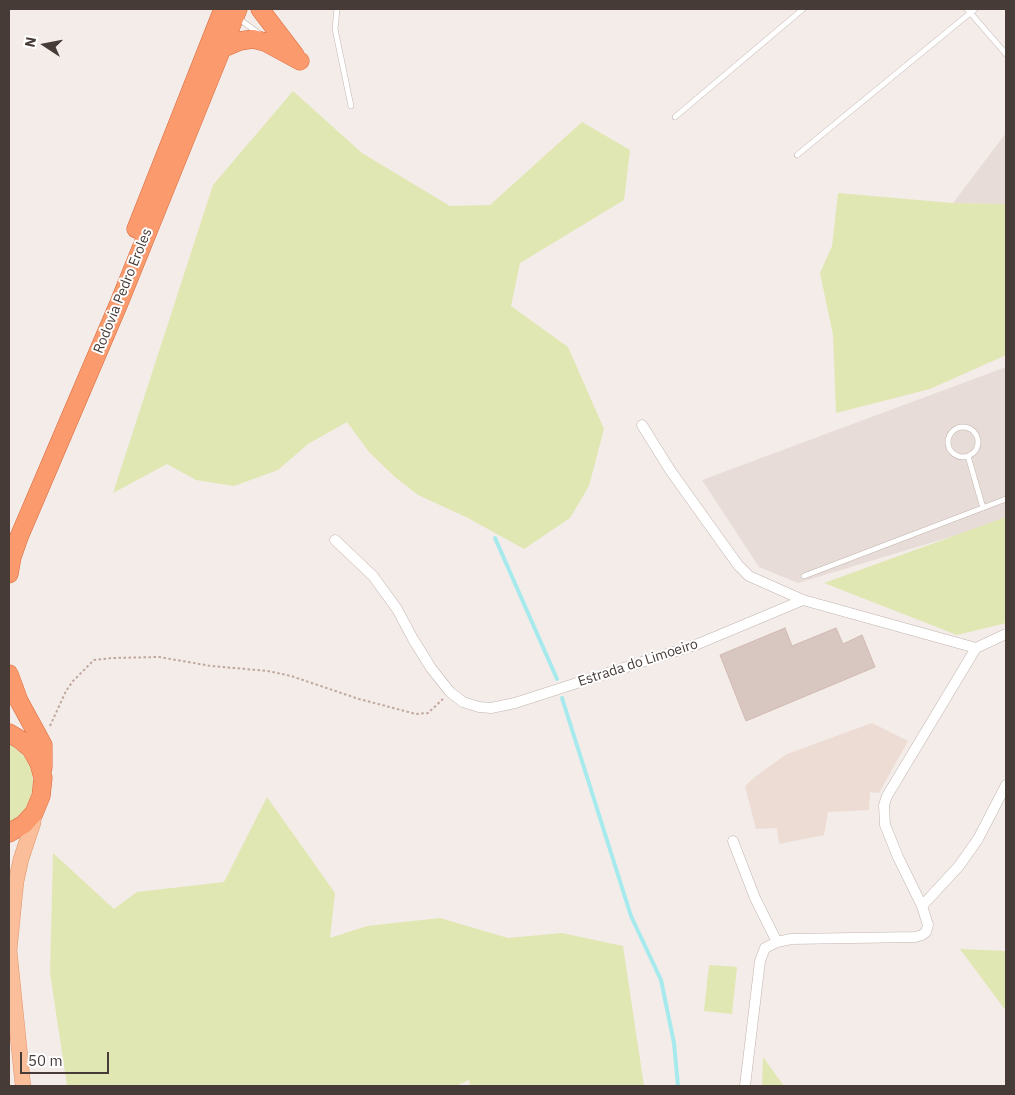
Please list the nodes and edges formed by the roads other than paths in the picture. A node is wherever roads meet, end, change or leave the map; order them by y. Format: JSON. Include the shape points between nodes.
{"nodes":[{"id":1,"x":260,"y":9,"type":"edge"},
{"id":2,"x":337,"y":9,"type":"edge"},
{"id":3,"x":803,"y":9,"type":"edge"},
{"id":4,"x":975,"y":9,"type":"edge"},
{"id":5,"x":232,"y":11,"type":"edge"},
{"id":6,"x":968,"y":11,"type":"edge"},
{"id":7,"x":221,"y":49,"type":"junction"},
{"id":8,"x":1006,"y":54,"type":"edge"},
{"id":9,"x":300,"y":61,"type":"junction"},
{"id":10,"x":351,"y":106,"type":"dead end"},
{"id":11,"x":675,"y":116,"type":"dead end"},
{"id":12,"x":797,"y":155,"type":"dead end"},
{"id":13,"x":642,"y":426,"type":"dead end"},
{"id":14,"x":968,"y":456,"type":"junction"},
{"id":15,"x":1006,"y":499,"type":"edge"},
{"id":16,"x":984,"y":508,"type":"junction"},
{"id":17,"x":335,"y":540,"type":"dead end"},
{"id":18,"x":9,"y":541,"type":"edge"},
{"id":19,"x":9,"y":574,"type":"edge"},
{"id":20,"x":804,"y":576,"type":"dead end"},
{"id":21,"x":802,"y":600,"type":"junction"},
{"id":22,"x":1006,"y":634,"type":"edge"},
{"id":23,"x":976,"y":648,"type":"junction"},
{"id":24,"x":9,"y":674,"type":"edge"},
{"id":25,"x":9,"y":734,"type":"edge"},
{"id":26,"x":43,"y":778,"type":"junction"},
{"id":27,"x":1006,"y":785,"type":"edge"},
{"id":28,"x":34,"y":813,"type":"junction"},
{"id":29,"x":9,"y":834,"type":"edge"},
{"id":30,"x":733,"y":840,"type":"dead end"},
{"id":31,"x":922,"y":906,"type":"junction"},
{"id":32,"x":777,"y":942,"type":"junction"},
{"id":33,"x":9,"y":950,"type":"edge"},
{"id":34,"x":23,"y":1086,"type":"edge"},
{"id":35,"x":745,"y":1086,"type":"edge"}],
"edges":[{"from":1,"to":9,"type":"highway"},
{"from":2,"to":10,"type":"lane","via":[[335,29]]},
{"from":3,"to":11,"type":"lane"},
{"from":4,"to":6,"type":"lane"},
{"from":5,"to":7,"type":"highway","name":"Rodovia Pedro Eroles"},
{"from":5,"to":9,"type":"lane"},
{"from":5,"to":18,"type":"highway","name":"Rodovia Pedro Eroles"},
{"from":6,"to":8,"type":"lane"},
{"from":6,"to":12,"type":"lane"},
{"from":7,"to":9,"type":"highway","via":[[253,39]]},
{"from":7,"to":19,"type":"highway","name":"Rodovia Pedro Eroles","via":[[123,294],[19,537]]},
{"from":13,"to":21,"type":"street","via":[[738,565],[749,576]]},
{"from":14,"to":14,"type":"lane","via":[[975,452],[978,438],[967,427],[958,428],[950,434],[948,448],[955,456]]},
{"from":14,"to":16,"type":"lane"},
{"from":15,"to":16,"type":"lane"},
{"from":16,"to":20,"type":"lane"},
{"from":17,"to":21,"type":"street","name":"Estrada do Limoeiro","via":[[373,576],[397,609],[431,668],[450,692],[463,702],[479,707],[515,703],[698,644]]},
{"from":21,"to":23,"type":"street"},
{"from":22,"to":23,"type":"street"},
{"from":23,"to":31,"type":"street","via":[[884,805],[885,825]]},
{"from":24,"to":26,"type":"highway","via":[[43,745]]},
{"from":25,"to":26,"type":"highway","via":[[31,749]]},
{"from":26,"to":28,"type":"highway","via":[[41,796]]},
{"from":27,"to":31,"type":"street","via":[[978,839]]},
{"from":28,"to":29,"type":"highway"},
{"from":28,"to":33,"type":"main road","via":[[16,882]]},
{"from":30,"to":32,"type":"street","via":[[755,898]]},
{"from":31,"to":32,"type":"street","via":[[928,925],[922,936]]},
{"from":32,"to":35,"type":"street","via":[[766,948],[760,961]]},
{"from":33,"to":34,"type":"main road"}]}
